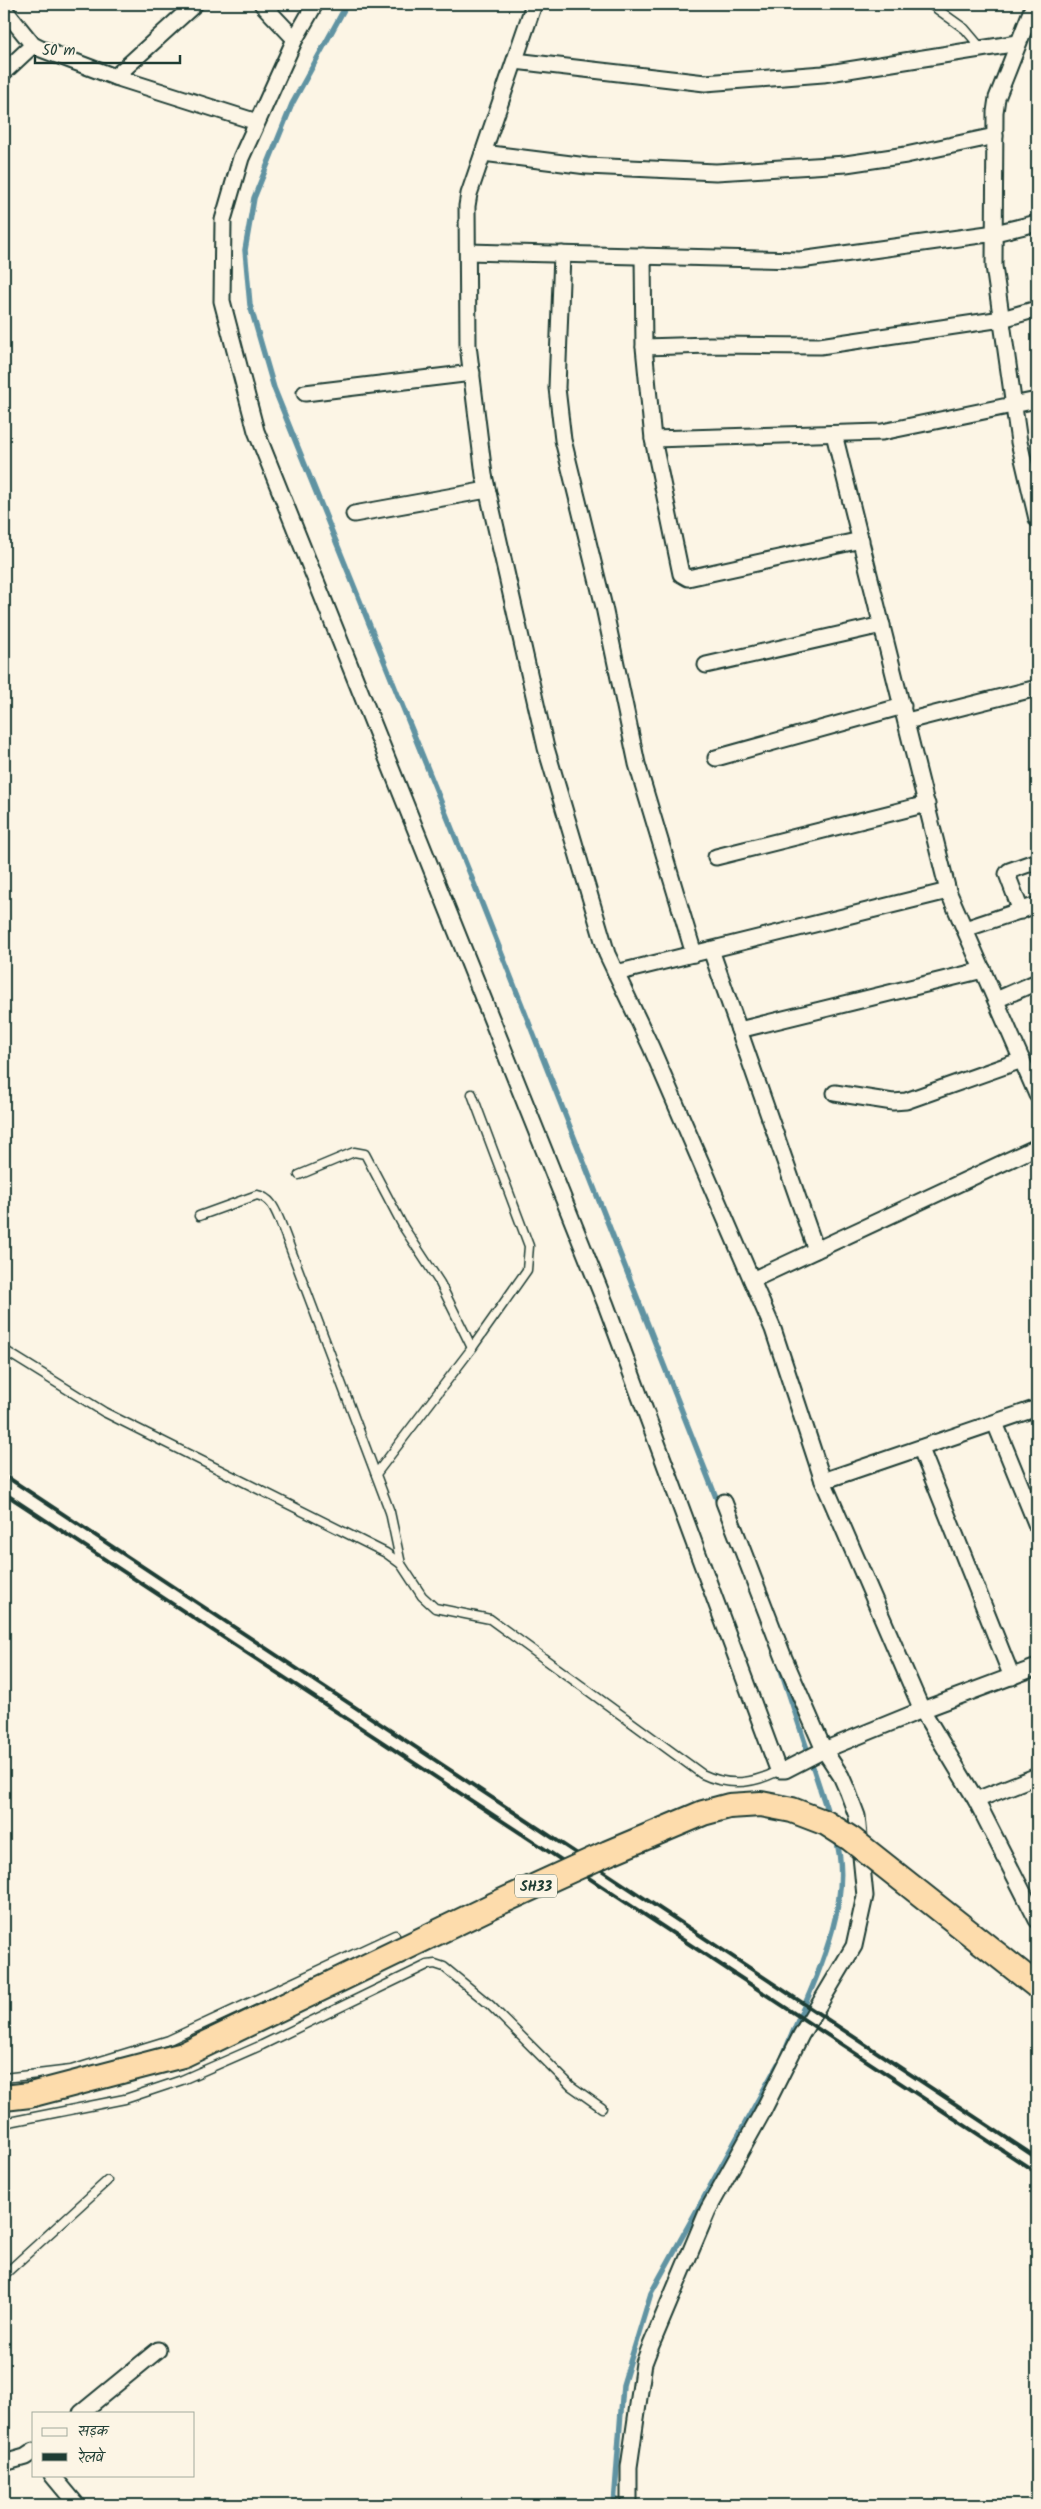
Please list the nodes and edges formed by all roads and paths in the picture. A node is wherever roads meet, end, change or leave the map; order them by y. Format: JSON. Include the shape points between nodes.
{"nodes":[{"id":1,"x":195,"y":4,"type":"edge"},
{"id":2,"x":262,"y":4,"type":"edge"},
{"id":3,"x":315,"y":4,"type":"edge"},
{"id":4,"x":534,"y":4,"type":"edge"},
{"id":5,"x":930,"y":4,"type":"edge"},
{"id":6,"x":1034,"y":4,"type":"edge"},
{"id":7,"x":4,"y":8,"type":"edge"},
{"id":8,"x":295,"y":39,"type":"junction"},
{"id":9,"x":1018,"y":43,"type":"junction"},
{"id":10,"x":33,"y":45,"type":"junction"},
{"id":11,"x":982,"y":49,"type":"junction"},
{"id":12,"x":515,"y":62,"type":"junction"},
{"id":13,"x":4,"y":72,"type":"edge"},
{"id":14,"x":115,"y":77,"type":"junction"},
{"id":15,"x":257,"y":122,"type":"junction"},
{"id":16,"x":995,"y":136,"type":"junction"},
{"id":17,"x":484,"y":153,"type":"junction"},
{"id":18,"x":1037,"y":223,"type":"edge"},
{"id":19,"x":995,"y":233,"type":"junction"},
{"id":20,"x":468,"y":252,"type":"junction"},
{"id":21,"x":562,"y":254,"type":"junction"},
{"id":22,"x":643,"y":256,"type":"junction"},
{"id":23,"x":1037,"y":309,"type":"edge"},
{"id":24,"x":1002,"y":319,"type":"junction"},
{"id":25,"x":644,"y":347,"type":"junction"},
{"id":26,"x":472,"y":373,"type":"junction"},
{"id":27,"x":305,"y":393,"type":"dead end"},
{"id":28,"x":1037,"y":400,"type":"edge"},
{"id":29,"x":1014,"y":406,"type":"junction"},
{"id":30,"x":834,"y":434,"type":"junction"},
{"id":31,"x":653,"y":439,"type":"junction"},
{"id":32,"x":488,"y":490,"type":"junction"},
{"id":33,"x":354,"y":514,"type":"dead end"},
{"id":34,"x":1037,"y":516,"type":"edge"},
{"id":35,"x":861,"y":540,"type":"junction"},
{"id":36,"x":882,"y":625,"type":"junction"},
{"id":37,"x":706,"y":665,"type":"dead end"},
{"id":38,"x":1037,"y":688,"type":"edge"},
{"id":39,"x":903,"y":706,"type":"junction"},
{"id":40,"x":907,"y":722,"type":"junction"},
{"id":41,"x":716,"y":758,"type":"dead end"},
{"id":42,"x":927,"y":804,"type":"junction"},
{"id":43,"x":716,"y":857,"type":"dead end"},
{"id":44,"x":1037,"y":861,"type":"edge"},
{"id":45,"x":948,"y":891,"type":"junction"},
{"id":46,"x":1037,"y":905,"type":"edge"},
{"id":47,"x":1021,"y":911,"type":"junction"},
{"id":48,"x":965,"y":929,"type":"junction"},
{"id":49,"x":710,"y":950,"type":"junction"},
{"id":50,"x":694,"y":954,"type":"junction"},
{"id":51,"x":982,"y":970,"type":"junction"},
{"id":52,"x":616,"y":973,"type":"junction"},
{"id":53,"x":1037,"y":982,"type":"edge"},
{"id":54,"x":996,"y":1000,"type":"junction"},
{"id":55,"x":739,"y":1030,"type":"junction"},
{"id":56,"x":1022,"y":1060,"type":"junction"},
{"id":57,"x":835,"y":1093,"type":"dead end"},
{"id":58,"x":472,"y":1094,"type":"dead end"},
{"id":59,"x":1037,"y":1095,"type":"edge"},
{"id":60,"x":1037,"y":1147,"type":"edge"},
{"id":61,"x":299,"y":1175,"type":"dead end"},
{"id":62,"x":199,"y":1216,"type":"dead end"},
{"id":63,"x":816,"y":1250,"type":"junction"},
{"id":64,"x":752,"y":1280,"type":"junction"},
{"id":65,"x":472,"y":1348,"type":"junction"},
{"id":66,"x":4,"y":1350,"type":"edge"},
{"id":67,"x":1037,"y":1408,"type":"edge"},
{"id":68,"x":995,"y":1423,"type":"junction"},
{"id":69,"x":921,"y":1449,"type":"junction"},
{"id":70,"x":376,"y":1474,"type":"junction"},
{"id":71,"x":823,"y":1481,"type":"junction"},
{"id":72,"x":724,"y":1502,"type":"dead end"},
{"id":73,"x":1037,"y":1526,"type":"edge"},
{"id":74,"x":401,"y":1564,"type":"junction"},
{"id":75,"x":1037,"y":1667,"type":"edge"},
{"id":76,"x":1012,"y":1677,"type":"junction"},
{"id":77,"x":922,"y":1710,"type":"junction"},
{"id":78,"x":820,"y":1752,"type":"junction"},
{"id":79,"x":780,"y":1770,"type":"junction"},
{"id":80,"x":1037,"y":1776,"type":"edge"},
{"id":81,"x":976,"y":1800,"type":"junction"},
{"id":82,"x":1037,"y":1920,"type":"edge"},
{"id":83,"x":395,"y":1935,"type":"dead end"},
{"id":84,"x":1037,"y":1986,"type":"edge"},
{"id":85,"x":4,"y":2078,"type":"edge"},
{"id":86,"x":4,"y":2098,"type":"edge"},
{"id":87,"x":602,"y":2108,"type":"dead end"},
{"id":88,"x":4,"y":2123,"type":"edge"},
{"id":89,"x":107,"y":2181,"type":"dead end"},
{"id":90,"x":4,"y":2275,"type":"edge"},
{"id":91,"x":158,"y":2350,"type":"dead end"},
{"id":92,"x":82,"y":2412,"type":"edge"},
{"id":93,"x":32,"y":2453,"type":"edge"},
{"id":94,"x":4,"y":2463,"type":"edge"},
{"id":95,"x":53,"y":2476,"type":"edge"},
{"id":96,"x":77,"y":2505,"type":"edge"},
{"id":97,"x":629,"y":2505,"type":"edge"}],
"edges":[{"from":1,"to":14,"type":"street"},
{"from":2,"to":8,"type":"street"},
{"from":3,"to":8,"type":"street"},
{"from":4,"to":12,"type":"street"},
{"from":5,"to":11,"type":"lane","via":[[965,29]]},
{"from":6,"to":9,"type":"street"},
{"from":7,"to":10,"type":"street"},
{"from":8,"to":15,"type":"street"},
{"from":9,"to":11,"type":"street"},
{"from":9,"to":16,"type":"street","via":[[997,98]]},
{"from":10,"to":13,"type":"street"},
{"from":10,"to":14,"type":"street"},
{"from":11,"to":12,"type":"street","via":[[823,74],[705,83]]},
{"from":12,"to":17,"type":"street"},
{"from":14,"to":15,"type":"street"},
{"from":15,"to":79,"type":"street","via":[[241,158],[223,220],[222,301],[256,430],[606,1305]]},
{"from":16,"to":17,"type":"street","via":[[846,164],[716,172],[587,166]]},
{"from":16,"to":19,"type":"street"},
{"from":17,"to":20,"type":"street","via":[[467,206]]},
{"from":18,"to":19,"type":"street"},
{"from":19,"to":22,"type":"street","via":[[800,260]]},
{"from":19,"to":24,"type":"street","via":[[994,266]]},
{"from":20,"to":21,"type":"street"},
{"from":20,"to":26,"type":"street","via":[[468,345]]},
{"from":21,"to":22,"type":"street"},
{"from":21,"to":50,"type":"street","via":[[557,388],[563,440],[604,607],[637,764]]},
{"from":22,"to":25,"type":"street"},
{"from":23,"to":24,"type":"street"},
{"from":24,"to":25,"type":"street","via":[[820,346]]},
{"from":24,"to":29,"type":"street"},
{"from":25,"to":31,"type":"street"},
{"from":26,"to":27,"type":"street"},
{"from":26,"to":32,"type":"street"},
{"from":28,"to":29,"type":"street"},
{"from":29,"to":30,"type":"street","via":[[882,432]]},
{"from":29,"to":34,"type":"street"},
{"from":30,"to":31,"type":"street"},
{"from":30,"to":35,"type":"street"},
{"from":31,"to":35,"type":"street","via":[[680,570],[688,578]]},
{"from":32,"to":33,"type":"street"},
{"from":32,"to":52,"type":"street","via":[[546,748],[607,954]]},
{"from":35,"to":36,"type":"street"},
{"from":36,"to":37,"type":"street"},
{"from":36,"to":39,"type":"street"},
{"from":38,"to":40,"type":"street"},
{"from":39,"to":40,"type":"street"},
{"from":39,"to":41,"type":"street"},
{"from":40,"to":42,"type":"street"},
{"from":42,"to":43,"type":"street"},
{"from":42,"to":45,"type":"street"},
{"from":44,"to":47,"type":"street","via":[[1008,871]]},
{"from":45,"to":48,"type":"street"},
{"from":45,"to":49,"type":"street"},
{"from":46,"to":47,"type":"street"},
{"from":47,"to":48,"type":"street"},
{"from":48,"to":51,"type":"street"},
{"from":49,"to":50,"type":"street"},
{"from":49,"to":55,"type":"street"},
{"from":50,"to":52,"type":"street"},
{"from":51,"to":54,"type":"street"},
{"from":51,"to":55,"type":"street"},
{"from":52,"to":64,"type":"street"},
{"from":53,"to":54,"type":"street"},
{"from":54,"to":56,"type":"street"},
{"from":55,"to":63,"type":"street"},
{"from":56,"to":57,"type":"street","via":[[906,1101]]},
{"from":56,"to":59,"type":"street"},
{"from":58,"to":65,"type":"lane","via":[[529,1246],[530,1258],[527,1270]]},
{"from":60,"to":63,"type":"street"},
{"from":61,"to":65,"type":"lane","via":[[354,1152],[365,1154],[404,1228],[440,1283]]},
{"from":62,"to":70,"type":"lane","via":[[257,1196],[272,1203]]},
{"from":63,"to":64,"type":"street"},
{"from":64,"to":71,"type":"street","via":[[773,1329]]},
{"from":65,"to":70,"type":"lane"},
{"from":66,"to":74,"type":"lane","via":[[104,1412],[386,1553]]},
{"from":67,"to":68,"type":"street"},
{"from":68,"to":69,"type":"street"},
{"from":68,"to":73,"type":"street"},
{"from":69,"to":71,"type":"street"},
{"from":69,"to":76,"type":"street"},
{"from":70,"to":74,"type":"lane","via":[[390,1512]]},
{"from":71,"to":77,"type":"street"},
{"from":72,"to":78,"type":"street"},
{"from":74,"to":79,"type":"lane","via":[[422,1596],[435,1608],[490,1618],[713,1780],[741,1783],[761,1780]]},
{"from":75,"to":76,"type":"street"},
{"from":76,"to":77,"type":"street"},
{"from":77,"to":78,"type":"street"},
{"from":77,"to":81,"type":"street"},
{"from":78,"to":79,"type":"street"},
{"from":78,"to":97,"type":"street","via":[[841,1776],[856,1816],[865,1896],[860,1926],[854,1946],[801,2034],[708,2210],[649,2350],[644,2363],[631,2452]]},
{"from":80,"to":81,"type":"street"},
{"from":81,"to":82,"type":"street"},
{"from":83,"to":85,"type":"lane","via":[[169,2040],[70,2070]]},
{"from":84,"to":86,"type":"main road","number":"SH33","bridge":true,"via":[[878,1860],[826,1823],[792,1810],[760,1804],[729,1806],[703,1813],[608,1853],[183,2055],[30,2095]]},
{"from":87,"to":88,"type":"lane","via":[[570,2086],[490,2005],[444,1967],[435,1964],[182,2080],[125,2099]]},
{"from":89,"to":90,"type":"lane"},
{"from":91,"to":92,"type":"street"},
{"from":93,"to":94,"type":"street","via":[[25,2458]]},
{"from":95,"to":96,"type":"street"}]}
